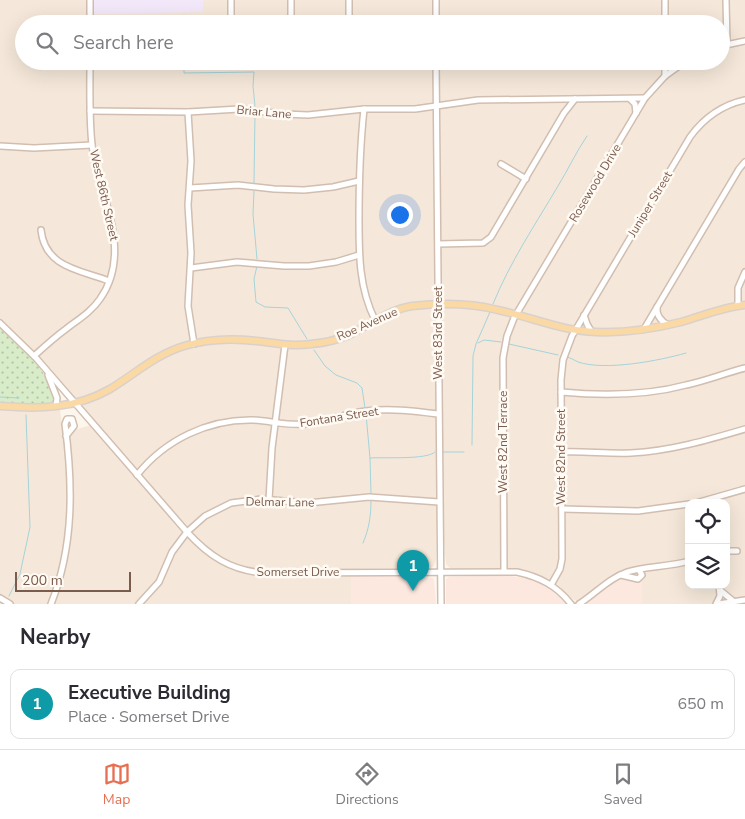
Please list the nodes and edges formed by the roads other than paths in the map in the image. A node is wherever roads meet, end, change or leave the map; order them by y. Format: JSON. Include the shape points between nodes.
{"nodes":[{"id":1,"x":90,"y":0,"type":"edge"},
{"id":2,"x":231,"y":0,"type":"edge"},
{"id":3,"x":291,"y":0,"type":"edge"},
{"id":4,"x":349,"y":0,"type":"edge"},
{"id":5,"x":436,"y":0,"type":"edge"},
{"id":6,"x":665,"y":0,"type":"edge"},
{"id":7,"x":726,"y":0,"type":"edge"},
{"id":8,"x":90,"y":15,"type":"edge"},
{"id":9,"x":231,"y":15,"type":"edge"},
{"id":10,"x":291,"y":15,"type":"edge"},
{"id":11,"x":350,"y":15,"type":"edge"},
{"id":12,"x":436,"y":15,"type":"edge"},
{"id":13,"x":665,"y":15,"type":"edge"},
{"id":14,"x":725,"y":15,"type":"edge"},
{"id":15,"x":745,"y":41,"type":"edge"},
{"id":16,"x":730,"y":44,"type":"edge"},
{"id":17,"x":90,"y":70,"type":"edge"},
{"id":18,"x":436,"y":70,"type":"edge"},
{"id":19,"x":665,"y":70,"type":"edge"},
{"id":20,"x":673,"y":70,"type":"edge"},
{"id":21,"x":665,"y":76,"type":"junction"},
{"id":22,"x":646,"y":98,"type":"junction"},
{"id":23,"x":555,"y":99,"type":"junction"},
{"id":24,"x":576,"y":99,"type":"junction"},
{"id":25,"x":630,"y":99,"type":"junction"},
{"id":26,"x":745,"y":100,"type":"edge"},
{"id":27,"x":436,"y":105,"type":"junction"},
{"id":28,"x":364,"y":109,"type":"junction"},
{"id":29,"x":90,"y":111,"type":"junction"},
{"id":30,"x":188,"y":112,"type":"junction"},
{"id":31,"x":564,"y":113,"type":"junction"},
{"id":32,"x":636,"y":113,"type":"junction"},
{"id":33,"x":92,"y":145,"type":"junction"},
{"id":34,"x":0,"y":146,"type":"edge"},
{"id":35,"x":745,"y":162,"type":"edge"},
{"id":36,"x":501,"y":164,"type":"dead end"},
{"id":37,"x":526,"y":179,"type":"junction"},
{"id":38,"x":359,"y":181,"type":"junction"},
{"id":39,"x":190,"y":188,"type":"junction"},
{"id":40,"x":41,"y":230,"type":"dead end"},
{"id":41,"x":438,"y":244,"type":"junction"},
{"id":42,"x":359,"y":256,"type":"junction"},
{"id":43,"x":191,"y":268,"type":"junction"},
{"id":44,"x":745,"y":272,"type":"edge"},
{"id":45,"x":109,"y":280,"type":"junction"},
{"id":46,"x":438,"y":305,"type":"junction"},
{"id":47,"x":742,"y":305,"type":"edge"},
{"id":48,"x":657,"y":307,"type":"junction"},
{"id":49,"x":516,"y":314,"type":"junction"},
{"id":50,"x":584,"y":314,"type":"junction"},
{"id":51,"x":375,"y":320,"type":"junction"},
{"id":52,"x":0,"y":323,"type":"edge"},
{"id":53,"x":668,"y":325,"type":"junction"},
{"id":54,"x":644,"y":329,"type":"junction"},
{"id":55,"x":575,"y":330,"type":"junction"},
{"id":56,"x":591,"y":331,"type":"junction"},
{"id":57,"x":194,"y":344,"type":"junction"},
{"id":58,"x":285,"y":345,"type":"junction"},
{"id":59,"x":34,"y":356,"type":"junction"},
{"id":60,"x":45,"y":368,"type":"junction"},
{"id":61,"x":745,"y":368,"type":"edge"},
{"id":62,"x":561,"y":392,"type":"junction"},
{"id":63,"x":74,"y":403,"type":"junction"},
{"id":64,"x":0,"y":406,"type":"edge"},
{"id":65,"x":56,"y":406,"type":"junction"},
{"id":66,"x":438,"y":414,"type":"junction"},
{"id":67,"x":276,"y":423,"type":"junction"},
{"id":68,"x":745,"y":429,"type":"edge"},
{"id":69,"x":66,"y":436,"type":"dead end"},
{"id":70,"x":562,"y":452,"type":"junction"},
{"id":71,"x":137,"y":475,"type":"junction"},
{"id":72,"x":745,"y":489,"type":"edge"},
{"id":73,"x":710,"y":499,"type":"edge"},
{"id":74,"x":269,"y":500,"type":"junction"},
{"id":75,"x":439,"y":502,"type":"junction"},
{"id":76,"x":685,"y":505,"type":"edge"},
{"id":77,"x":562,"y":509,"type":"junction"},
{"id":78,"x":187,"y":532,"type":"junction"},
{"id":79,"x":730,"y":550,"type":"edge"},
{"id":80,"x":737,"y":551,"type":"dead end"},
{"id":81,"x":685,"y":562,"type":"edge"},
{"id":82,"x":639,"y":570,"type":"junction"},
{"id":83,"x":504,"y":571,"type":"junction"},
{"id":84,"x":440,"y":572,"type":"junction"},
{"id":85,"x":621,"y":575,"type":"junction"},
{"id":86,"x":551,"y":584,"type":"junction"},
{"id":87,"x":720,"y":589,"type":"edge"},
{"id":88,"x":721,"y":589,"type":"edge"},
{"id":89,"x":0,"y":598,"type":"edge"},
{"id":90,"x":745,"y":600,"type":"edge"},
{"id":91,"x":734,"y":601,"type":"junction"},
{"id":92,"x":10,"y":604,"type":"edge"},
{"id":93,"x":51,"y":604,"type":"edge"},
{"id":94,"x":139,"y":604,"type":"edge"},
{"id":95,"x":441,"y":604,"type":"edge"},
{"id":96,"x":572,"y":604,"type":"edge"},
{"id":97,"x":579,"y":604,"type":"edge"},
{"id":98,"x":717,"y":604,"type":"edge"}],
"edges":[{"from":1,"to":8,"type":"street"},
{"from":2,"to":9,"type":"street"},
{"from":3,"to":10,"type":"street"},
{"from":4,"to":11,"type":"street"},
{"from":5,"to":12,"type":"street"},
{"from":6,"to":13,"type":"street"},
{"from":7,"to":14,"type":"street"},
{"from":15,"to":16,"type":"street"},
{"from":17,"to":29,"type":"street","name":"West 86th Street"},
{"from":18,"to":27,"type":"street","name":"West 83rd Street"},
{"from":19,"to":21,"type":"street"},
{"from":20,"to":21,"type":"street","name":"Rosewood Drive"},
{"from":21,"to":22,"type":"street","name":"Rosewood Drive"},
{"from":22,"to":25,"type":"street","name":"Briar Lane"},
{"from":22,"to":32,"type":"street","name":"Rosewood Drive"},
{"from":23,"to":24,"type":"street","name":"Briar Lane"},
{"from":23,"to":27,"type":"street","name":"Briar Lane","via":[[478,100]]},
{"from":23,"to":31,"type":"street","via":[[562,105]]},
{"from":24,"to":25,"type":"street","name":"Briar Lane"},
{"from":24,"to":31,"type":"street"},
{"from":25,"to":32,"type":"street","via":[[635,104]]},
{"from":26,"to":50,"type":"street","name":"Juniper Street","via":[[721,108],[697,128]]},
{"from":27,"to":28,"type":"street","name":"Briar Lane"},
{"from":27,"to":41,"type":"street","name":"West 83rd Street"},
{"from":28,"to":30,"type":"street","name":"Briar Lane","via":[[308,115],[239,109]]},
{"from":28,"to":38,"type":"street"},
{"from":29,"to":30,"type":"street","name":"Briar Lane"},
{"from":29,"to":33,"type":"street","name":"West 86th Street"},
{"from":30,"to":39,"type":"street"},
{"from":31,"to":37,"type":"street"},
{"from":32,"to":49,"type":"street","name":"Rosewood Drive"},
{"from":33,"to":34,"type":"street"},
{"from":33,"to":45,"type":"street","name":"West 86th Street","via":[[115,238],[114,265]]},
{"from":35,"to":48,"type":"street"},
{"from":36,"to":37,"type":"street"},
{"from":37,"to":41,"type":"street","via":[[487,241]]},
{"from":38,"to":39,"type":"street","via":[[304,190],[238,185]]},
{"from":38,"to":42,"type":"street"},
{"from":39,"to":43,"type":"street"},
{"from":40,"to":45,"type":"street","via":[[47,250],[57,260],[70,268]]},
{"from":41,"to":46,"type":"street","name":"West 83rd Street"},
{"from":42,"to":43,"type":"street","via":[[309,266],[237,262]]},
{"from":42,"to":51,"type":"street","via":[[363,290]]},
{"from":43,"to":57,"type":"street","via":[[188,306]]},
{"from":44,"to":47,"type":"street","via":[[738,288]]},
{"from":45,"to":59,"type":"street","name":"West 86th Street","via":[[93,308]]},
{"from":46,"to":49,"type":"main road","name":"Roe Avenue","via":[[484,307]]},
{"from":46,"to":51,"type":"main road","name":"Roe Avenue","via":[[403,308]]},
{"from":46,"to":66,"type":"street","name":"West 83rd Street"},
{"from":47,"to":53,"type":"main road","name":"Roe Avenue"},
{"from":48,"to":53,"type":"street","via":[[658,316]]},
{"from":48,"to":54,"type":"street"},
{"from":49,"to":55,"type":"main road","name":"Roe Avenue"},
{"from":49,"to":83,"type":"street","name":"West 82nd Terrace","via":[[503,358]]},
{"from":50,"to":55,"type":"street","name":"Juniper Street"},
{"from":50,"to":56,"type":"street"},
{"from":51,"to":58,"type":"main road","name":"Roe Avenue","via":[[333,340]]},
{"from":52,"to":59,"type":"street","name":"Somerset Drive"},
{"from":53,"to":54,"type":"main road","name":"Roe Avenue"},
{"from":54,"to":56,"type":"main road","name":"Roe Avenue"},
{"from":55,"to":56,"type":"main road","name":"Roe Avenue"},
{"from":55,"to":62,"type":"street","name":"West 82nd Street","via":[[563,360]]},
{"from":57,"to":58,"type":"main road","name":"Roe Avenue","via":[[233,339]]},
{"from":57,"to":63,"type":"main road","name":"Roe Avenue","via":[[166,353],[108,390]]},
{"from":58,"to":67,"type":"street"},
{"from":59,"to":60,"type":"street","name":"Somerset Drive"},
{"from":60,"to":63,"type":"street","name":"Somerset Drive"},
{"from":60,"to":65,"type":"street","via":[[57,398]]},
{"from":61,"to":62,"type":"street","via":[[652,392],[612,395]]},
{"from":62,"to":70,"type":"street","name":"West 82nd Street"},
{"from":63,"to":65,"type":"main road","name":"Roe Avenue"},
{"from":63,"to":71,"type":"street","name":"Somerset Drive"},
{"from":64,"to":65,"type":"main road","name":"Roe Avenue"},
{"from":66,"to":67,"type":"street","name":"Fontana Street","via":[[376,410],[309,424]]},
{"from":66,"to":75,"type":"street","name":"West 83rd Street"},
{"from":67,"to":71,"type":"street","name":"Fontana Street","via":[[235,421],[197,430],[165,448]]},
{"from":67,"to":74,"type":"street"},
{"from":68,"to":70,"type":"street","via":[[691,444],[649,451],[613,454]]},
{"from":69,"to":93,"type":"street","via":[[70,482],[69,533],[64,563]]},
{"from":70,"to":77,"type":"street","name":"West 82nd Street"},
{"from":71,"to":78,"type":"street","name":"Somerset Drive"},
{"from":72,"to":73,"type":"street"},
{"from":74,"to":75,"type":"street","name":"Delmar Lane","via":[[308,503],[374,497]]},
{"from":74,"to":78,"type":"street","name":"Delmar Lane","via":[[244,500],[221,507],[197,521]]},
{"from":75,"to":84,"type":"street","name":"West 83rd Street"},
{"from":76,"to":77,"type":"street","via":[[638,511]]},
{"from":77,"to":86,"type":"street","name":"West 82nd Street","via":[[562,562]]},
{"from":78,"to":84,"type":"street","name":"Somerset Drive","via":[[216,559],[252,572]]},
{"from":78,"to":94,"type":"street","name":"Delmar Lane","via":[[172,552],[158,582]]},
{"from":79,"to":80,"type":"street"},
{"from":81,"to":82,"type":"street"},
{"from":82,"to":85,"type":"street"},
{"from":82,"to":85,"type":"street","via":[[642,576],[638,579]]},
{"from":83,"to":84,"type":"street","name":"Somerset Drive"},
{"from":83,"to":86,"type":"street","name":"Somerset Drive","via":[[526,574]]},
{"from":84,"to":95,"type":"street","name":"West 83rd Street"},
{"from":85,"to":97,"type":"street"},
{"from":86,"to":96,"type":"street","name":"Somerset Drive"},
{"from":87,"to":98,"type":"street"},
{"from":88,"to":91,"type":"street"},
{"from":89,"to":92,"type":"street"},
{"from":90,"to":91,"type":"street"},
{"from":91,"to":98,"type":"street"}]}
